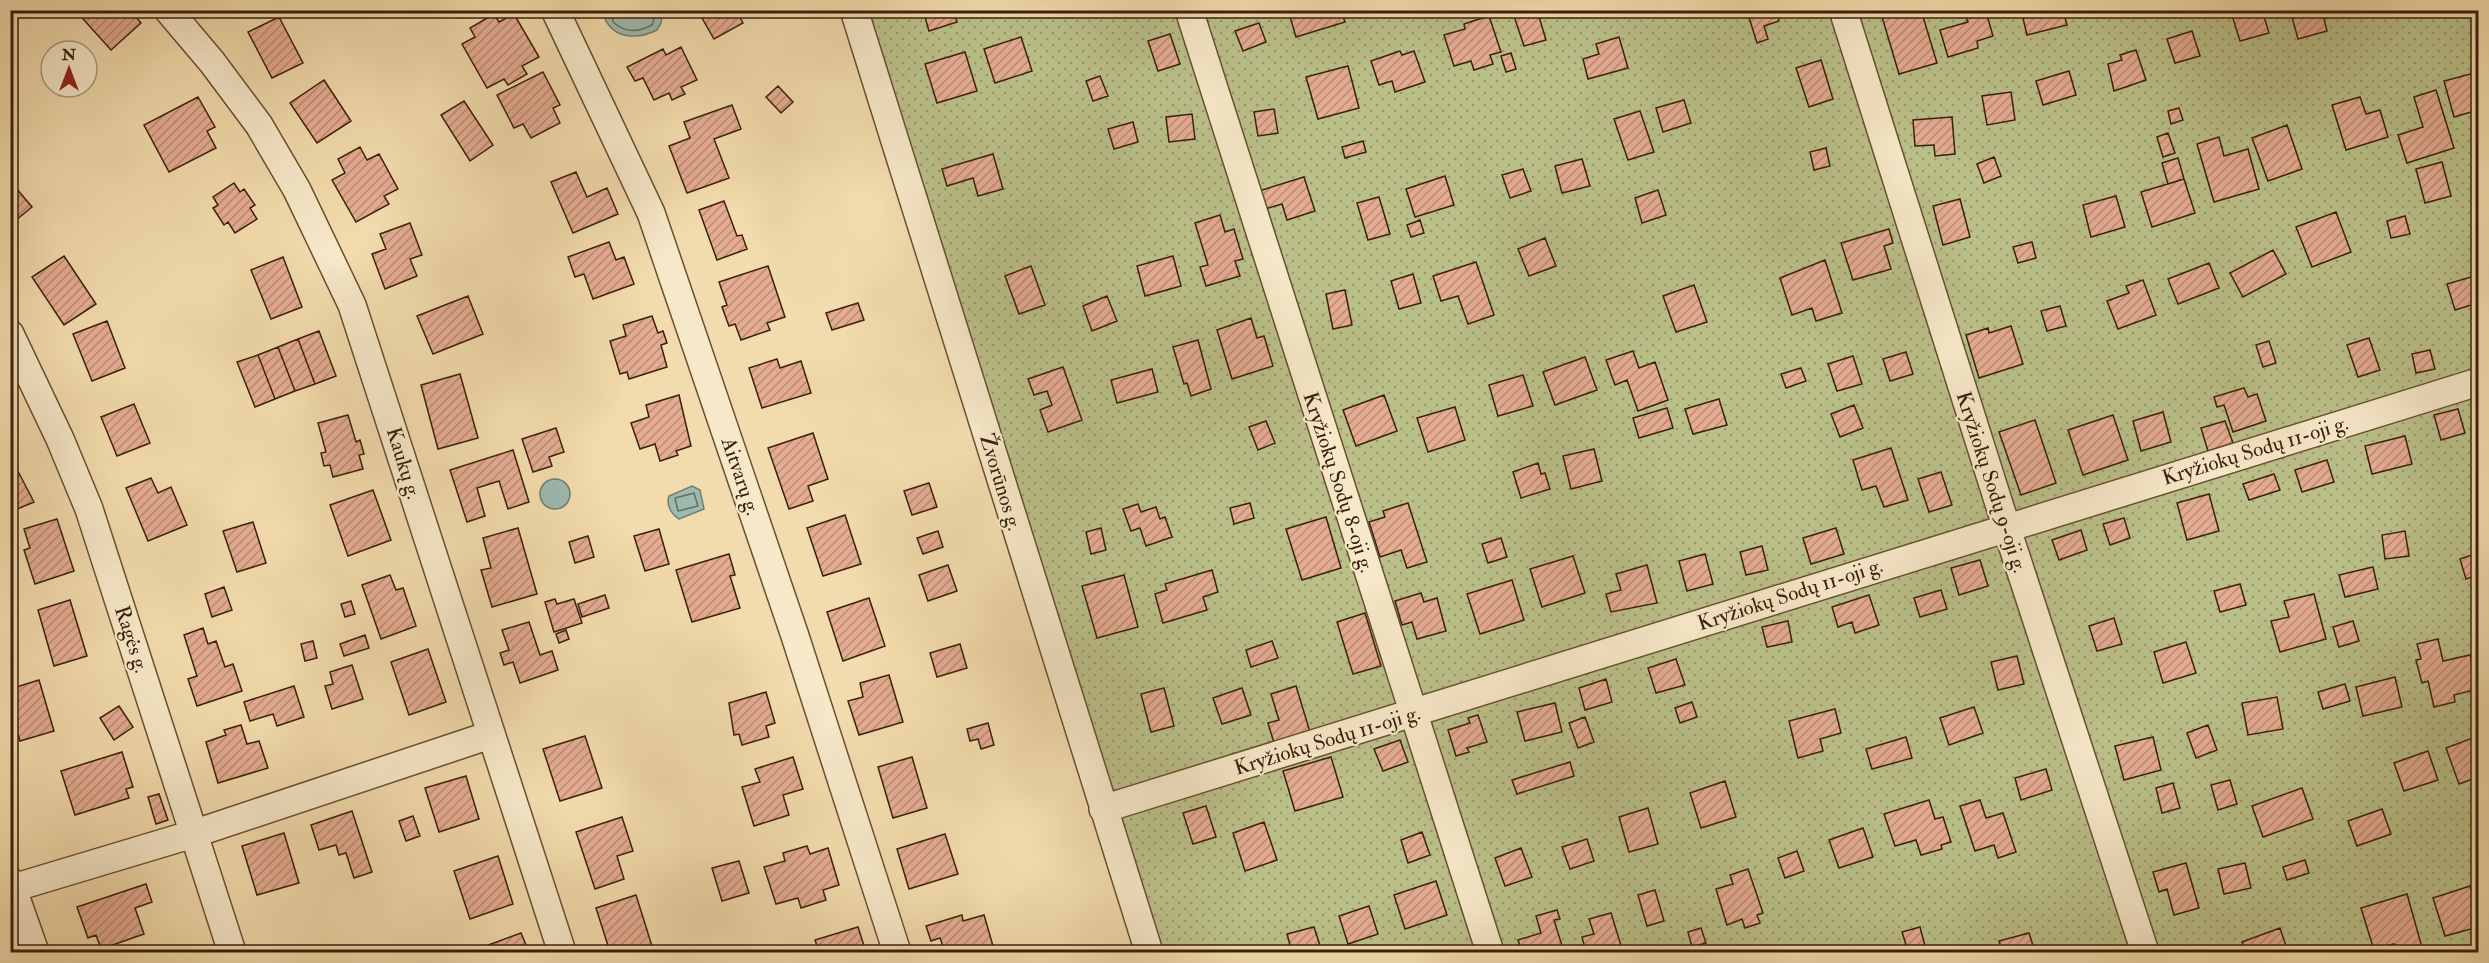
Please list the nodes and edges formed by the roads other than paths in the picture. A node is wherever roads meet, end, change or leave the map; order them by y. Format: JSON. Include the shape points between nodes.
{"nodes":[{"id":1,"x":168,"y":10,"type":"edge"},
{"id":2,"x":555,"y":10,"type":"edge"},
{"id":3,"x":854,"y":10,"type":"edge"},
{"id":4,"x":1189,"y":10,"type":"edge"},
{"id":5,"x":1843,"y":10,"type":"edge"},
{"id":6,"x":10,"y":334,"type":"edge"},
{"id":7,"x":2478,"y":382,"type":"edge"},
{"id":8,"x":2006,"y":526,"type":"junction"},
{"id":9,"x":1413,"y":713,"type":"junction"},
{"id":10,"x":490,"y":735,"type":"junction"},
{"id":11,"x":1103,"y":809,"type":"junction"},
{"id":12,"x":193,"y":834,"type":"junction"},
{"id":13,"x":12,"y":884,"type":"edge"},
{"id":14,"x":35,"y":952,"type":"edge"},
{"id":15,"x":232,"y":952,"type":"edge"},
{"id":16,"x":562,"y":952,"type":"edge"},
{"id":17,"x":897,"y":952,"type":"edge"},
{"id":18,"x":1149,"y":952,"type":"edge"},
{"id":19,"x":1490,"y":952,"type":"edge"},
{"id":20,"x":2145,"y":952,"type":"edge"}],
"edges":[{"from":1,"to":10,"type":"street","name":"Kaukų g.","via":[[259,125],[332,258],[376,374]]},
{"from":2,"to":17,"type":"street","name":"Aitvarų g.","via":[[651,213],[795,636]]},
{"from":3,"to":11,"type":"street","name":"Žvorūnos g."},
{"from":4,"to":9,"type":"street","name":"Kryžiokų Sodų 8-oji g."},
{"from":5,"to":8,"type":"street","name":"Kryžiokų Sodų 9-oji g."},
{"from":6,"to":12,"type":"street","name":"Ragės g.","via":[[89,509]]},
{"from":7,"to":8,"type":"street","name":"Kryžiokų Sodų 11-oji g."},
{"from":8,"to":9,"type":"street","name":"Kryžiokų Sodų 11-oji g."},
{"from":8,"to":20,"type":"street","name":"Kryžiokų Sodų 9-oji g."},
{"from":9,"to":11,"type":"street","name":"Kryžiokų Sodų 11-oji g."},
{"from":9,"to":19,"type":"street","name":"Kryžiokų Sodų 8-oji g."},
{"from":10,"to":12,"type":"street"},
{"from":10,"to":16,"type":"street","name":"Kaukų g."},
{"from":11,"to":18,"type":"street","name":"Žvorūnos g."},
{"from":12,"to":13,"type":"street"},
{"from":12,"to":15,"type":"street","name":"Ragės g."},
{"from":13,"to":14,"type":"street"}]}
